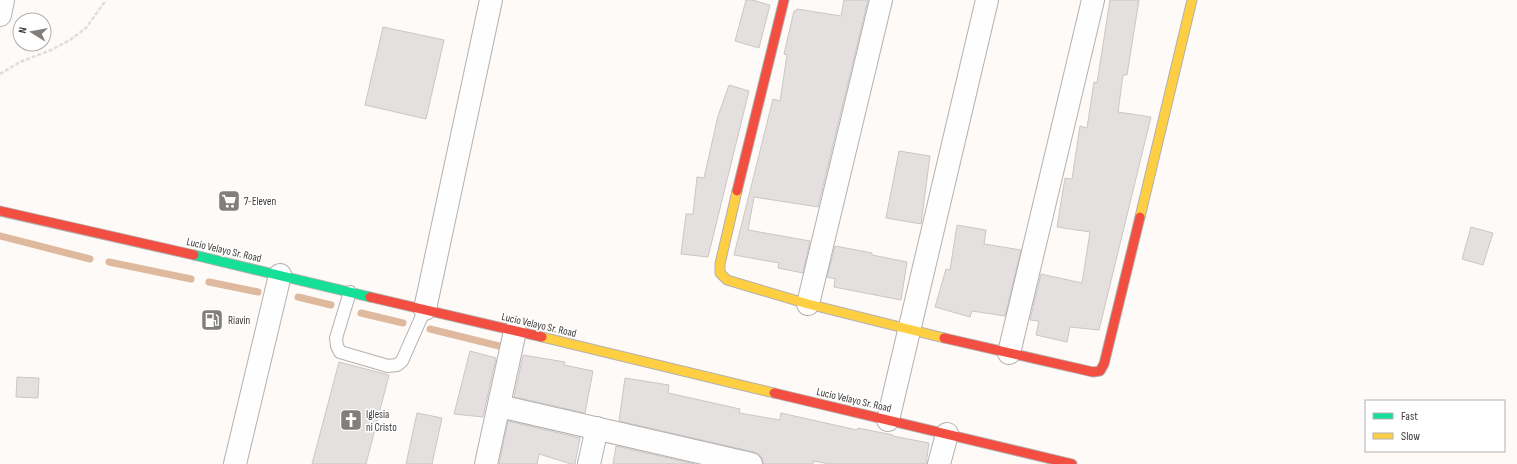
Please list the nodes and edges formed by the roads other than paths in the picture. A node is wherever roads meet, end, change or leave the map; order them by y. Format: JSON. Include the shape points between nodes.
{"nodes":[{"id":1,"x":3,"y":0,"type":"edge"},
{"id":2,"x":490,"y":0,"type":"edge"},
{"id":3,"x":784,"y":0,"type":"edge"},
{"id":4,"x":881,"y":0,"type":"edge"},
{"id":5,"x":987,"y":0,"type":"edge"},
{"id":6,"x":1093,"y":0,"type":"edge"},
{"id":7,"x":1192,"y":0,"type":"edge"},
{"id":8,"x":0,"y":15,"type":"edge"},
{"id":9,"x":0,"y":211,"type":"edge"},
{"id":10,"x":280,"y":275,"type":"junction"},
{"id":11,"x":350,"y":292,"type":"junction"},
{"id":12,"x":808,"y":304,"type":"junction"},
{"id":13,"x":424,"y":310,"type":"junction"},
{"id":14,"x":910,"y":330,"type":"junction"},
{"id":15,"x":515,"y":331,"type":"junction"},
{"id":16,"x":1009,"y":353,"type":"junction"},
{"id":17,"x":499,"y":406,"type":"junction"},
{"id":18,"x":888,"y":420,"type":"junction"},
{"id":19,"x":597,"y":428,"type":"junction"},
{"id":20,"x":947,"y":434,"type":"junction"},
{"id":21,"x":235,"y":464,"type":"edge"},
{"id":22,"x":486,"y":464,"type":"edge"},
{"id":23,"x":589,"y":464,"type":"edge"},
{"id":24,"x":751,"y":464,"type":"edge"},
{"id":25,"x":939,"y":464,"type":"edge"},
{"id":26,"x":1072,"y":464,"type":"edge"}],
"edges":[{"from":1,"to":8,"type":"street"},
{"from":2,"to":13,"type":"street"},
{"from":3,"to":12,"type":"main road","via":[[719,272],[727,280]]},
{"from":4,"to":12,"type":"street"},
{"from":5,"to":14,"type":"street"},
{"from":6,"to":16,"type":"street"},
{"from":7,"to":16,"type":"main road","via":[[1102,370],[1093,372]]},
{"from":9,"to":10,"type":"main road","name":"Lucio Velayo Sr. Road"},
{"from":10,"to":11,"type":"main road","name":"Lucio Velayo Sr. Road"},
{"from":10,"to":21,"type":"street"},
{"from":11,"to":13,"type":"main road","name":"Lucio Velayo Sr. Road"},
{"from":11,"to":13,"type":"lane","via":[[336,338],[336,346],[340,352],[388,366],[397,365],[402,361]]},
{"from":12,"to":14,"type":"main road"},
{"from":13,"to":15,"type":"main road","name":"Lucio Velayo Sr. Road"},
{"from":14,"to":16,"type":"main road"},
{"from":14,"to":18,"type":"street"},
{"from":15,"to":17,"type":"street"},
{"from":15,"to":18,"type":"main road","name":"Lucio Velayo Sr. Road"},
{"from":17,"to":19,"type":"street"},
{"from":17,"to":22,"type":"street"},
{"from":18,"to":20,"type":"main road","name":"Lucio Velayo Sr. Road"},
{"from":19,"to":23,"type":"street"},
{"from":19,"to":24,"type":"street"},
{"from":20,"to":25,"type":"street"},
{"from":20,"to":26,"type":"main road","name":"Lucio Velayo Sr. Road"}]}
